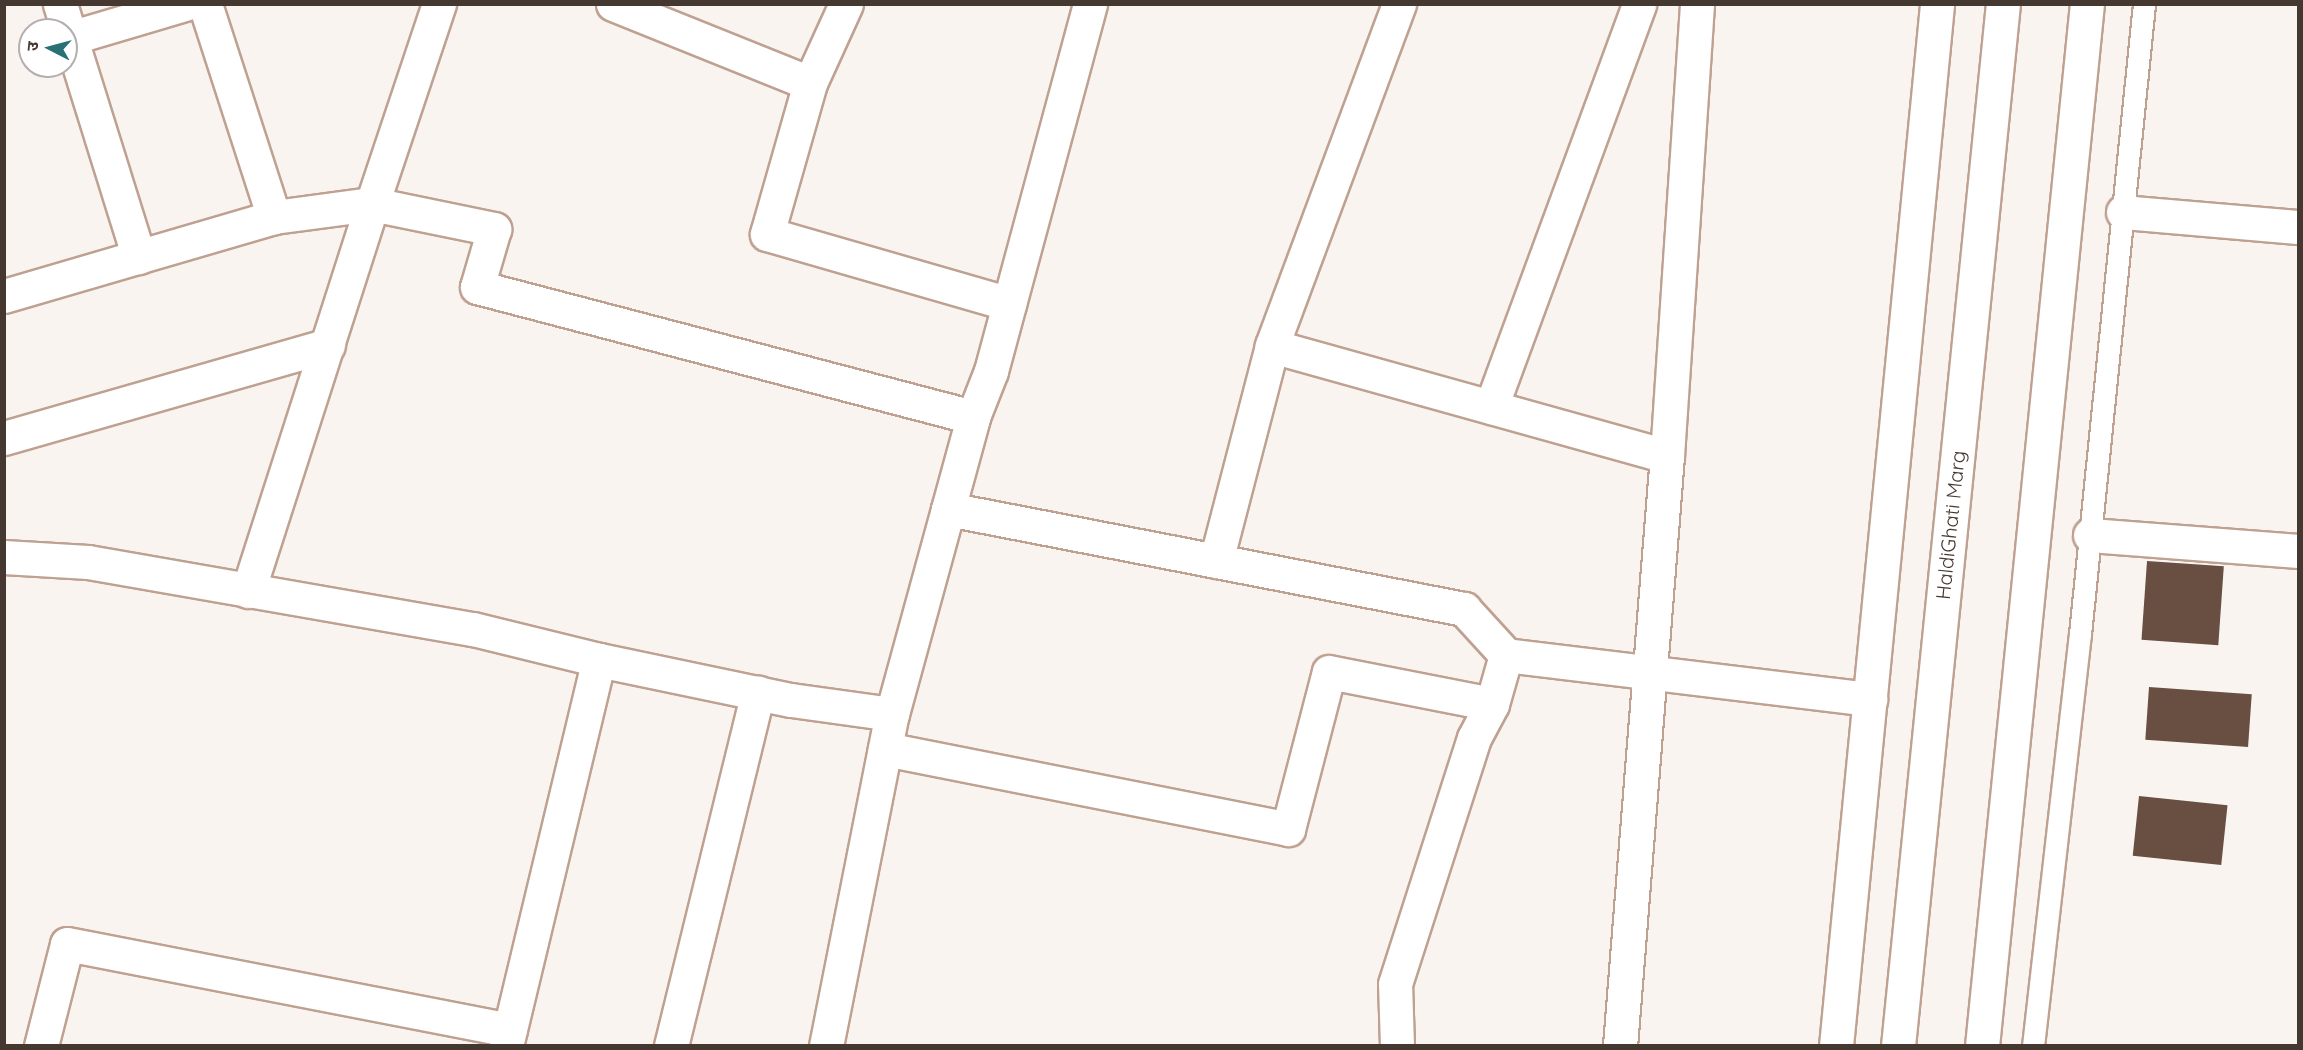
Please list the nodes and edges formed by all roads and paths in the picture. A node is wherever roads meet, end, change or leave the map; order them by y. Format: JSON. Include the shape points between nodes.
{"nodes":[{"id":1,"x":185,"y":4,"type":"edge"},
{"id":2,"x":205,"y":4,"type":"edge"},
{"id":3,"x":439,"y":4,"type":"edge"},
{"id":4,"x":613,"y":4,"type":"edge"},
{"id":5,"x":846,"y":4,"type":"edge"},
{"id":6,"x":1090,"y":4,"type":"edge"},
{"id":7,"x":1399,"y":4,"type":"edge"},
{"id":8,"x":1639,"y":4,"type":"edge"},
{"id":9,"x":1696,"y":4,"type":"edge"},
{"id":10,"x":1937,"y":4,"type":"edge"},
{"id":11,"x":2003,"y":4,"type":"edge"},
{"id":12,"x":2087,"y":4,"type":"edge"},
{"id":13,"x":2144,"y":4,"type":"edge"},
{"id":14,"x":78,"y":36,"type":"edge"},
{"id":15,"x":78,"y":64,"type":"edge"},
{"id":16,"x":810,"y":83,"type":"junction"},
{"id":17,"x":372,"y":204,"type":"junction"},
{"id":18,"x":2123,"y":212,"type":"junction"},
{"id":19,"x":274,"y":217,"type":"junction"},
{"id":20,"x":2298,"y":227,"type":"edge"},
{"id":21,"x":138,"y":257,"type":"junction"},
{"id":22,"x":7,"y":285,"type":"edge"},
{"id":23,"x":1009,"y":304,"type":"junction"},
{"id":24,"x":328,"y":345,"type":"junction"},
{"id":25,"x":1272,"y":346,"type":"junction"},
{"id":26,"x":1491,"y":406,"type":"junction"},
{"id":27,"x":973,"y":417,"type":"junction"},
{"id":28,"x":4,"y":438,"type":"edge"},
{"id":29,"x":1667,"y":456,"type":"junction"},
{"id":30,"x":948,"y":508,"type":"junction"},
{"id":31,"x":2090,"y":535,"type":"junction"},
{"id":32,"x":2298,"y":551,"type":"edge"},
{"id":33,"x":4,"y":557,"type":"edge"},
{"id":34,"x":1216,"y":561,"type":"junction"},
{"id":35,"x":248,"y":591,"type":"junction"},
{"id":36,"x":1506,"y":655,"type":"junction"},
{"id":37,"x":599,"y":660,"type":"junction"},
{"id":38,"x":1650,"y":674,"type":"junction"},
{"id":39,"x":758,"y":693,"type":"junction"},
{"id":40,"x":1870,"y":699,"type":"junction"},
{"id":41,"x":1492,"y":704,"type":"junction"},
{"id":42,"x":892,"y":714,"type":"junction"},
{"id":43,"x":885,"y":749,"type":"junction"},
{"id":44,"x":508,"y":1038,"type":"edge"},
{"id":45,"x":41,"y":1046,"type":"edge"},
{"id":46,"x":671,"y":1046,"type":"edge"},
{"id":47,"x":826,"y":1046,"type":"edge"},
{"id":48,"x":1397,"y":1046,"type":"edge"},
{"id":49,"x":1620,"y":1046,"type":"edge"},
{"id":50,"x":1836,"y":1046,"type":"edge"},
{"id":51,"x":1898,"y":1046,"type":"edge"},
{"id":52,"x":1982,"y":1046,"type":"edge"},
{"id":53,"x":2033,"y":1046,"type":"edge"}],
"edges":[{"from":1,"to":14,"type":"street"},
{"from":2,"to":19,"type":"street"},
{"from":3,"to":17,"type":"street"},
{"from":4,"to":16,"type":"street"},
{"from":5,"to":16,"type":"street"},
{"from":6,"to":23,"type":"street"},
{"from":7,"to":25,"type":"street"},
{"from":8,"to":26,"type":"street"},
{"from":9,"to":29,"type":"street"},
{"from":10,"to":40,"type":"street"},
{"from":11,"to":51,"type":"street","name":"HaldiGhati Marg"},
{"from":12,"to":52,"type":"street"},
{"from":13,"to":18,"type":"lane"},
{"from":15,"to":21,"type":"street"},
{"from":16,"to":23,"type":"street","via":[[767,234]]},
{"from":17,"to":19,"type":"street"},
{"from":17,"to":24,"type":"street"},
{"from":17,"to":27,"type":"street","via":[[494,229],[477,287]]},
{"from":18,"to":20,"type":"street"},
{"from":18,"to":31,"type":"lane"},
{"from":19,"to":21,"type":"street"},
{"from":21,"to":22,"type":"street"},
{"from":23,"to":27,"type":"street","via":[[991,371]]},
{"from":24,"to":28,"type":"street"},
{"from":24,"to":35,"type":"street"},
{"from":25,"to":26,"type":"street"},
{"from":25,"to":34,"type":"street"},
{"from":26,"to":29,"type":"street"},
{"from":27,"to":30,"type":"street"},
{"from":29,"to":38,"type":"street"},
{"from":30,"to":34,"type":"street"},
{"from":30,"to":42,"type":"street"},
{"from":31,"to":32,"type":"street"},
{"from":31,"to":53,"type":"lane"},
{"from":33,"to":35,"type":"street","via":[[88,562]]},
{"from":34,"to":36,"type":"street","via":[[1464,609]]},
{"from":35,"to":37,"type":"street","via":[[473,629]]},
{"from":36,"to":38,"type":"street"},
{"from":36,"to":41,"type":"street"},
{"from":37,"to":39,"type":"street"},
{"from":37,"to":44,"type":"street"},
{"from":38,"to":40,"type":"street"},
{"from":38,"to":49,"type":"street"},
{"from":39,"to":42,"type":"street"},
{"from":39,"to":46,"type":"street"},
{"from":40,"to":50,"type":"street"},
{"from":41,"to":43,"type":"street","via":[[1329,672],[1288,829]]},
{"from":41,"to":48,"type":"street","via":[[1474,738],[1395,984]]},
{"from":42,"to":43,"type":"street"},
{"from":43,"to":47,"type":"street"},
{"from":44,"to":45,"type":"street","via":[[67,944]]}]}
